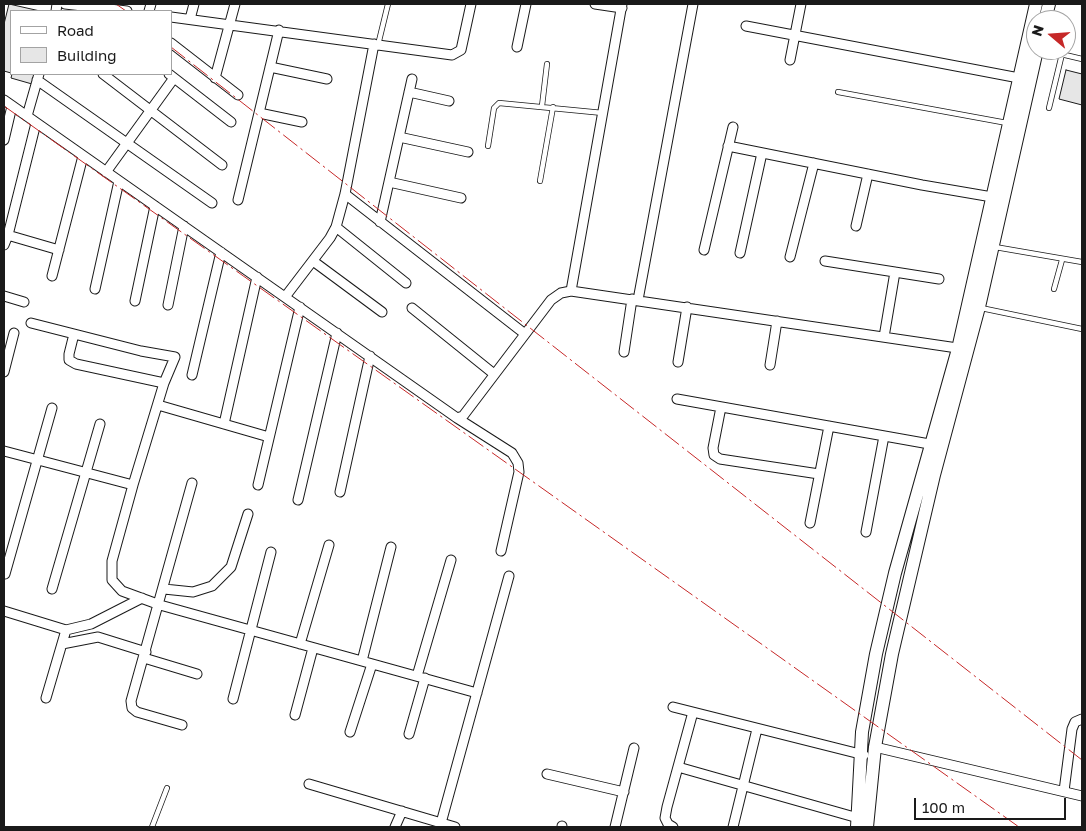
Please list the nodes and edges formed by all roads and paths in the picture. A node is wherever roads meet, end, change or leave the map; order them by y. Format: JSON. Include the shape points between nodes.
{"nodes":[{"id":1,"x":66,"y":4,"type":"edge"},
{"id":2,"x":194,"y":4,"type":"edge"},
{"id":3,"x":235,"y":4,"type":"edge"},
{"id":4,"x":388,"y":4,"type":"edge"},
{"id":5,"x":471,"y":4,"type":"edge"},
{"id":6,"x":526,"y":4,"type":"edge"},
{"id":7,"x":595,"y":4,"type":"edge"},
{"id":8,"x":692,"y":4,"type":"edge"},
{"id":9,"x":801,"y":4,"type":"edge"},
{"id":10,"x":1036,"y":4,"type":"edge"},
{"id":11,"x":622,"y":6,"type":"edge"},
{"id":12,"x":96,"y":7,"type":"edge"},
{"id":13,"x":119,"y":10,"type":"edge"},
{"id":14,"x":172,"y":17,"type":"edge"},
{"id":15,"x":190,"y":19,"type":"junction"},
{"id":16,"x":230,"y":24,"type":"junction"},
{"id":17,"x":746,"y":26,"type":"dead end"},
{"id":18,"x":279,"y":30,"type":"junction"},
{"id":19,"x":795,"y":34,"type":"junction"},
{"id":20,"x":172,"y":44,"type":"edge"},
{"id":21,"x":376,"y":44,"type":"junction"},
{"id":22,"x":517,"y":47,"type":"dead end"},
{"id":23,"x":790,"y":60,"type":"dead end"},
{"id":24,"x":1034,"y":60,"type":"edge"},
{"id":25,"x":1061,"y":60,"type":"edge"},
{"id":26,"x":547,"y":64,"type":"dead end"},
{"id":27,"x":270,"y":67,"type":"junction"},
{"id":28,"x":104,"y":75,"type":"edge"},
{"id":29,"x":171,"y":76,"type":"edge"},
{"id":30,"x":38,"y":77,"type":"edge"},
{"id":31,"x":215,"y":78,"type":"junction"},
{"id":32,"x":327,"y":78,"type":"dead end"},
{"id":33,"x":1019,"y":78,"type":"junction"},
{"id":34,"x":412,"y":79,"type":"dead end"},
{"id":35,"x":408,"y":92,"type":"junction"},
{"id":36,"x":838,"y":92,"type":"dead end"},
{"id":37,"x":238,"y":95,"type":"dead end"},
{"id":38,"x":4,"y":100,"type":"edge"},
{"id":39,"x":449,"y":101,"type":"dead end"},
{"id":40,"x":12,"y":106,"type":"junction"},
{"id":41,"x":542,"y":106,"type":"junction"},
{"id":42,"x":553,"y":107,"type":"junction"},
{"id":43,"x":1049,"y":108,"type":"dead end"},
{"id":44,"x":151,"y":110,"type":"junction"},
{"id":45,"x":259,"y":113,"type":"junction"},
{"id":46,"x":603,"y":113,"type":"junction"},
{"id":47,"x":27,"y":116,"type":"junction"},
{"id":48,"x":231,"y":122,"type":"dead end"},
{"id":49,"x":302,"y":122,"type":"dead end"},
{"id":50,"x":36,"y":123,"type":"junction"},
{"id":51,"x":1009,"y":123,"type":"junction"},
{"id":52,"x":733,"y":126,"type":"dead end"},
{"id":53,"x":399,"y":137,"type":"junction"},
{"id":54,"x":4,"y":140,"type":"edge"},
{"id":55,"x":1010,"y":141,"type":"junction"},
{"id":56,"x":127,"y":143,"type":"junction"},
{"id":57,"x":488,"y":146,"type":"dead end"},
{"id":58,"x":728,"y":146,"type":"junction"},
{"id":59,"x":468,"y":152,"type":"dead end"},
{"id":60,"x":762,"y":153,"type":"junction"},
{"id":61,"x":83,"y":156,"type":"junction"},
{"id":62,"x":814,"y":164,"type":"junction"},
{"id":63,"x":222,"y":165,"type":"dead end"},
{"id":64,"x":106,"y":172,"type":"junction"},
{"id":65,"x":868,"y":174,"type":"junction"},
{"id":66,"x":119,"y":181,"type":"junction"},
{"id":67,"x":540,"y":181,"type":"dead end"},
{"id":68,"x":389,"y":182,"type":"junction"},
{"id":69,"x":345,"y":194,"type":"junction"},
{"id":70,"x":461,"y":198,"type":"dead end"},
{"id":71,"x":997,"y":198,"type":"junction"},
{"id":72,"x":238,"y":200,"type":"dead end"},
{"id":73,"x":212,"y":203,"type":"dead end"},
{"id":74,"x":155,"y":206,"type":"junction"},
{"id":75,"x":380,"y":222,"type":"junction"},
{"id":76,"x":184,"y":226,"type":"junction"},
{"id":77,"x":856,"y":226,"type":"dead end"},
{"id":78,"x":336,"y":227,"type":"junction"},
{"id":79,"x":6,"y":234,"type":"edge"},
{"id":80,"x":4,"y":245,"type":"edge"},
{"id":81,"x":991,"y":246,"type":"junction"},
{"id":82,"x":59,"y":250,"type":"junction"},
{"id":83,"x":704,"y":250,"type":"dead end"},
{"id":84,"x":221,"y":252,"type":"junction"},
{"id":85,"x":740,"y":253,"type":"dead end"},
{"id":86,"x":790,"y":257,"type":"dead end"},
{"id":87,"x":1062,"y":260,"type":"junction"},
{"id":88,"x":313,"y":261,"type":"junction"},
{"id":89,"x":825,"y":261,"type":"dead end"},
{"id":90,"x":1082,"y":262,"type":"edge"},
{"id":91,"x":895,"y":272,"type":"junction"},
{"id":92,"x":52,"y":276,"type":"dead end"},
{"id":93,"x":257,"y":277,"type":"junction"},
{"id":94,"x":940,"y":279,"type":"dead end"},
{"id":95,"x":406,"y":283,"type":"dead end"},
{"id":96,"x":95,"y":289,"type":"dead end"},
{"id":97,"x":1054,"y":289,"type":"dead end"},
{"id":98,"x":571,"y":291,"type":"junction"},
{"id":99,"x":4,"y":296,"type":"edge"},
{"id":100,"x":286,"y":297,"type":"junction"},
{"id":101,"x":635,"y":299,"type":"junction"},
{"id":102,"x":135,"y":301,"type":"dead end"},
{"id":103,"x":24,"y":302,"type":"dead end"},
{"id":104,"x":168,"y":305,"type":"dead end"},
{"id":105,"x":300,"y":307,"type":"junction"},
{"id":106,"x":687,"y":307,"type":"junction"},
{"id":107,"x":979,"y":307,"type":"junction"},
{"id":108,"x":412,"y":308,"type":"dead end"},
{"id":109,"x":382,"y":312,"type":"dead end"},
{"id":110,"x":777,"y":321,"type":"junction"},
{"id":111,"x":31,"y":323,"type":"dead end"},
{"id":112,"x":1082,"y":329,"type":"edge"},
{"id":113,"x":14,"y":333,"type":"dead end"},
{"id":114,"x":337,"y":333,"type":"junction"},
{"id":115,"x":74,"y":334,"type":"junction"},
{"id":116,"x":525,"y":334,"type":"junction"},
{"id":117,"x":884,"y":337,"type":"junction"},
{"id":118,"x":963,"y":349,"type":"junction"},
{"id":119,"x":624,"y":352,"type":"dead end"},
{"id":120,"x":370,"y":356,"type":"junction"},
{"id":121,"x":678,"y":362,"type":"dead end"},
{"id":122,"x":770,"y":365,"type":"dead end"},
{"id":123,"x":4,"y":372,"type":"edge"},
{"id":124,"x":494,"y":374,"type":"junction"},
{"id":125,"x":192,"y":375,"type":"dead end"},
{"id":126,"x":164,"y":383,"type":"junction"},
{"id":127,"x":677,"y":399,"type":"dead end"},
{"id":128,"x":158,"y":405,"type":"junction"},
{"id":129,"x":721,"y":407,"type":"junction"},
{"id":130,"x":52,"y":408,"type":"dead end"},
{"id":131,"x":457,"y":418,"type":"junction"},
{"id":132,"x":100,"y":424,"type":"dead end"},
{"id":133,"x":224,"y":424,"type":"junction"},
{"id":134,"x":829,"y":426,"type":"junction"},
{"id":135,"x":884,"y":436,"type":"junction"},
{"id":136,"x":269,"y":437,"type":"junction"},
{"id":137,"x":937,"y":446,"type":"junction"},
{"id":138,"x":4,"y":451,"type":"edge"},
{"id":139,"x":37,"y":460,"type":"junction"},
{"id":140,"x":86,"y":473,"type":"junction"},
{"id":141,"x":819,"y":474,"type":"junction"},
{"id":142,"x":192,"y":483,"type":"dead end"},
{"id":143,"x":132,"y":485,"type":"junction"},
{"id":144,"x":258,"y":485,"type":"dead end"},
{"id":145,"x":340,"y":492,"type":"dead end"},
{"id":146,"x":298,"y":500,"type":"dead end"},
{"id":147,"x":248,"y":514,"type":"dead end"},
{"id":148,"x":810,"y":523,"type":"dead end"},
{"id":149,"x":866,"y":532,"type":"dead end"},
{"id":150,"x":329,"y":545,"type":"dead end"},
{"id":151,"x":391,"y":547,"type":"dead end"},
{"id":152,"x":501,"y":551,"type":"dead end"},
{"id":153,"x":271,"y":552,"type":"dead end"},
{"id":154,"x":451,"y":560,"type":"dead end"},
{"id":155,"x":6,"y":574,"type":"dead end"},
{"id":156,"x":509,"y":576,"type":"dead end"},
{"id":157,"x":52,"y":589,"type":"dead end"},
{"id":158,"x":164,"y":589,"type":"junction"},
{"id":159,"x":142,"y":598,"type":"junction"},
{"id":160,"x":160,"y":605,"type":"junction"},
{"id":161,"x":4,"y":611,"type":"edge"},
{"id":162,"x":66,"y":630,"type":"junction"},
{"id":163,"x":252,"y":631,"type":"junction"},
{"id":164,"x":62,"y":644,"type":"junction"},
{"id":165,"x":300,"y":644,"type":"junction"},
{"id":166,"x":313,"y":648,"type":"junction"},
{"id":167,"x":145,"y":655,"type":"junction"},
{"id":168,"x":362,"y":661,"type":"junction"},
{"id":169,"x":372,"y":664,"type":"junction"},
{"id":170,"x":197,"y":674,"type":"dead end"},
{"id":171,"x":421,"y":677,"type":"junction"},
{"id":172,"x":477,"y":693,"type":"junction"},
{"id":173,"x":46,"y":698,"type":"dead end"},
{"id":174,"x":233,"y":699,"type":"dead end"},
{"id":175,"x":672,"y":706,"type":"dead end"},
{"id":176,"x":693,"y":712,"type":"junction"},
{"id":177,"x":295,"y":715,"type":"dead end"},
{"id":178,"x":1082,"y":719,"type":"edge"},
{"id":179,"x":182,"y":725,"type":"dead end"},
{"id":180,"x":757,"y":729,"type":"junction"},
{"id":181,"x":350,"y":732,"type":"dead end"},
{"id":182,"x":409,"y":734,"type":"dead end"},
{"id":183,"x":634,"y":748,"type":"dead end"},
{"id":184,"x":875,"y":752,"type":"junction"},
{"id":185,"x":861,"y":755,"type":"junction"},
{"id":186,"x":678,"y":766,"type":"junction"},
{"id":187,"x":547,"y":774,"type":"dead end"},
{"id":188,"x":309,"y":784,"type":"dead end"},
{"id":189,"x":744,"y":785,"type":"junction"},
{"id":190,"x":167,"y":788,"type":"dead end"},
{"id":191,"x":1064,"y":791,"type":"junction"},
{"id":192,"x":624,"y":792,"type":"junction"},
{"id":193,"x":1082,"y":796,"type":"edge"},
{"id":194,"x":402,"y":811,"type":"junction"},
{"id":195,"x":861,"y":824,"type":"edge"},
{"id":196,"x":447,"y":826,"type":"edge"},
{"id":197,"x":152,"y":827,"type":"edge"},
{"id":198,"x":395,"y":827,"type":"edge"},
{"id":199,"x":615,"y":827,"type":"edge"},
{"id":200,"x":673,"y":827,"type":"edge"},
{"id":201,"x":733,"y":827,"type":"edge"}],
"edges":[{"from":1,"to":12,"type":"street"},
{"from":2,"to":15,"type":"street"},
{"from":3,"to":16,"type":"street"},
{"from":4,"to":21,"type":"lane"},
{"from":5,"to":21,"type":"street","via":[[463,44],[457,53]]},
{"from":6,"to":22,"type":"street"},
{"from":7,"to":11,"type":"street"},
{"from":8,"to":101,"type":"street"},
{"from":9,"to":19,"type":"street"},
{"from":10,"to":33,"type":"main road"},
{"from":11,"to":46,"type":"street"},
{"from":12,"to":13,"type":"street"},
{"from":14,"to":15,"type":"street"},
{"from":15,"to":16,"type":"street"},
{"from":16,"to":18,"type":"street"},
{"from":16,"to":31,"type":"street"},
{"from":17,"to":19,"type":"street"},
{"from":18,"to":21,"type":"street"},
{"from":18,"to":27,"type":"street"},
{"from":19,"to":23,"type":"street"},
{"from":19,"to":33,"type":"street"},
{"from":20,"to":31,"type":"street"},
{"from":21,"to":69,"type":"street"},
{"from":24,"to":55,"type":"main road"},
{"from":25,"to":43,"type":"lane"},
{"from":26,"to":41,"type":"lane"},
{"from":27,"to":32,"type":"street"},
{"from":27,"to":45,"type":"street"},
{"from":28,"to":44,"type":"street"},
{"from":29,"to":44,"type":"street"},
{"from":29,"to":48,"type":"street"},
{"from":30,"to":47,"type":"street"},
{"from":30,"to":56,"type":"street"},
{"from":31,"to":37,"type":"street"},
{"from":33,"to":51,"type":"main road"},
{"from":34,"to":35,"type":"street"},
{"from":35,"to":39,"type":"street"},
{"from":35,"to":53,"type":"street"},
{"from":36,"to":51,"type":"lane"},
{"from":38,"to":40,"type":"street"},
{"from":40,"to":47,"type":"street"},
{"from":40,"to":54,"type":"street"},
{"from":41,"to":42,"type":"lane"},
{"from":41,"to":57,"type":"lane","via":[[499,103],[494,108]]},
{"from":42,"to":46,"type":"lane"},
{"from":42,"to":67,"type":"lane"},
{"from":44,"to":56,"type":"street"},
{"from":44,"to":63,"type":"street"},
{"from":45,"to":49,"type":"street"},
{"from":45,"to":72,"type":"street"},
{"from":46,"to":98,"type":"street"},
{"from":47,"to":50,"type":"street"},
{"from":50,"to":61,"type":"street"},
{"from":50,"to":79,"type":"street"},
{"from":51,"to":55,"type":"main road"},
{"from":52,"to":58,"type":"street"},
{"from":53,"to":59,"type":"street"},
{"from":53,"to":68,"type":"street"},
{"from":55,"to":71,"type":"main road"},
{"from":56,"to":64,"type":"street"},
{"from":56,"to":73,"type":"street"},
{"from":58,"to":60,"type":"street"},
{"from":58,"to":83,"type":"street"},
{"from":60,"to":62,"type":"street"},
{"from":60,"to":85,"type":"street"},
{"from":61,"to":64,"type":"street"},
{"from":61,"to":82,"type":"street"},
{"from":62,"to":65,"type":"street"},
{"from":62,"to":86,"type":"street"},
{"from":64,"to":66,"type":"street"},
{"from":65,"to":71,"type":"street"},
{"from":65,"to":77,"type":"street"},
{"from":66,"to":74,"type":"street"},
{"from":66,"to":96,"type":"street"},
{"from":68,"to":70,"type":"street"},
{"from":68,"to":75,"type":"street"},
{"from":69,"to":75,"type":"street"},
{"from":69,"to":78,"type":"street"},
{"from":71,"to":81,"type":"main road"},
{"from":71,"to":118,"type":"main road"},
{"from":74,"to":76,"type":"street"},
{"from":74,"to":102,"type":"street"},
{"from":75,"to":116,"type":"street"},
{"from":76,"to":84,"type":"street"},
{"from":76,"to":104,"type":"street"},
{"from":78,"to":88,"type":"street"},
{"from":78,"to":95,"type":"street"},
{"from":79,"to":80,"type":"street"},
{"from":79,"to":82,"type":"street"},
{"from":81,"to":87,"type":"lane"},
{"from":81,"to":107,"type":"main road"},
{"from":82,"to":92,"type":"street"},
{"from":84,"to":93,"type":"street"},
{"from":84,"to":125,"type":"street"},
{"from":87,"to":90,"type":"lane"},
{"from":87,"to":97,"type":"lane"},
{"from":88,"to":100,"type":"street"},
{"from":88,"to":109,"type":"street"},
{"from":89,"to":91,"type":"street"},
{"from":91,"to":94,"type":"street"},
{"from":91,"to":117,"type":"street"},
{"from":93,"to":100,"type":"street"},
{"from":93,"to":133,"type":"street"},
{"from":98,"to":101,"type":"street"},
{"from":98,"to":116,"type":"street","via":[[561,292],[551,300]]},
{"from":99,"to":103,"type":"street"},
{"from":100,"to":105,"type":"street"},
{"from":101,"to":106,"type":"street"},
{"from":101,"to":119,"type":"street"},
{"from":105,"to":114,"type":"street"},
{"from":105,"to":136,"type":"street"},
{"from":106,"to":110,"type":"street"},
{"from":106,"to":121,"type":"street"},
{"from":107,"to":112,"type":"lane"},
{"from":107,"to":118,"type":"main road"},
{"from":108,"to":124,"type":"street"},
{"from":110,"to":117,"type":"street"},
{"from":110,"to":122,"type":"street"},
{"from":111,"to":115,"type":"street"},
{"from":113,"to":123,"type":"street"},
{"from":114,"to":120,"type":"street"},
{"from":114,"to":146,"type":"street"},
{"from":115,"to":126,"type":"street","via":[[69,360],[76,364]]},
{"from":115,"to":126,"type":"street","via":[[175,357]]},
{"from":116,"to":124,"type":"street"},
{"from":117,"to":118,"type":"street"},
{"from":118,"to":137,"type":"main road"},
{"from":120,"to":131,"type":"street"},
{"from":120,"to":145,"type":"street"},
{"from":124,"to":131,"type":"street","via":[[463,416]]},
{"from":126,"to":128,"type":"street"},
{"from":127,"to":129,"type":"street"},
{"from":128,"to":133,"type":"street"},
{"from":128,"to":143,"type":"street"},
{"from":129,"to":134,"type":"street"},
{"from":129,"to":141,"type":"street","via":[[714,455],[720,459]]},
{"from":130,"to":139,"type":"street"},
{"from":131,"to":152,"type":"street","via":[[512,453],[518,463],[519,472]]},
{"from":132,"to":140,"type":"street"},
{"from":133,"to":136,"type":"street"},
{"from":134,"to":135,"type":"street"},
{"from":134,"to":141,"type":"street"},
{"from":135,"to":137,"type":"street"},
{"from":135,"to":149,"type":"street"},
{"from":136,"to":144,"type":"street"},
{"from":137,"to":184,"type":"main road","via":[[892,654]]},
{"from":137,"to":185,"type":"main road","via":[[895,573],[876,654]]},
{"from":138,"to":139,"type":"street"},
{"from":139,"to":140,"type":"street"},
{"from":139,"to":155,"type":"street"},
{"from":140,"to":143,"type":"street"},
{"from":140,"to":157,"type":"street"},
{"from":141,"to":148,"type":"street"},
{"from":142,"to":158,"type":"street"},
{"from":143,"to":159,"type":"street","via":[[111,572],[112,580],[122,591]]},
{"from":147,"to":158,"type":"street","via":[[231,568],[212,586],[194,592]]},
{"from":150,"to":165,"type":"street"},
{"from":151,"to":168,"type":"street"},
{"from":153,"to":163,"type":"street"},
{"from":154,"to":171,"type":"street"},
{"from":156,"to":172,"type":"street"},
{"from":158,"to":160,"type":"street"},
{"from":159,"to":160,"type":"street"},
{"from":159,"to":162,"type":"street","via":[[91,624]]},
{"from":160,"to":163,"type":"street"},
{"from":160,"to":167,"type":"street"},
{"from":161,"to":162,"type":"street"},
{"from":162,"to":164,"type":"street"},
{"from":163,"to":165,"type":"street"},
{"from":163,"to":174,"type":"street"},
{"from":164,"to":167,"type":"street","via":[[98,637]]},
{"from":164,"to":173,"type":"street"},
{"from":165,"to":166,"type":"street"},
{"from":166,"to":168,"type":"street"},
{"from":166,"to":177,"type":"street"},
{"from":167,"to":170,"type":"street"},
{"from":167,"to":179,"type":"street","via":[[131,701],[132,708]]},
{"from":168,"to":169,"type":"street"},
{"from":169,"to":171,"type":"street"},
{"from":169,"to":181,"type":"street"},
{"from":171,"to":172,"type":"street"},
{"from":171,"to":182,"type":"street"},
{"from":172,"to":196,"type":"street"},
{"from":175,"to":176,"type":"street"},
{"from":176,"to":180,"type":"street"},
{"from":176,"to":186,"type":"street"},
{"from":178,"to":191,"type":"street","via":[[1072,729]]},
{"from":180,"to":185,"type":"street"},
{"from":180,"to":189,"type":"street"},
{"from":183,"to":192,"type":"street"},
{"from":184,"to":185,"type":"street"},
{"from":184,"to":191,"type":"street"},
{"from":184,"to":195,"type":"main road"},
{"from":185,"to":195,"type":"main road"},
{"from":186,"to":189,"type":"street"},
{"from":186,"to":200,"type":"street","via":[[666,818]]},
{"from":187,"to":192,"type":"street"},
{"from":188,"to":194,"type":"street"},
{"from":189,"to":195,"type":"street"},
{"from":189,"to":201,"type":"street"},
{"from":190,"to":197,"type":"lane"},
{"from":191,"to":193,"type":"street"},
{"from":192,"to":199,"type":"street"},
{"from":194,"to":196,"type":"street"},
{"from":194,"to":198,"type":"street"}]}
